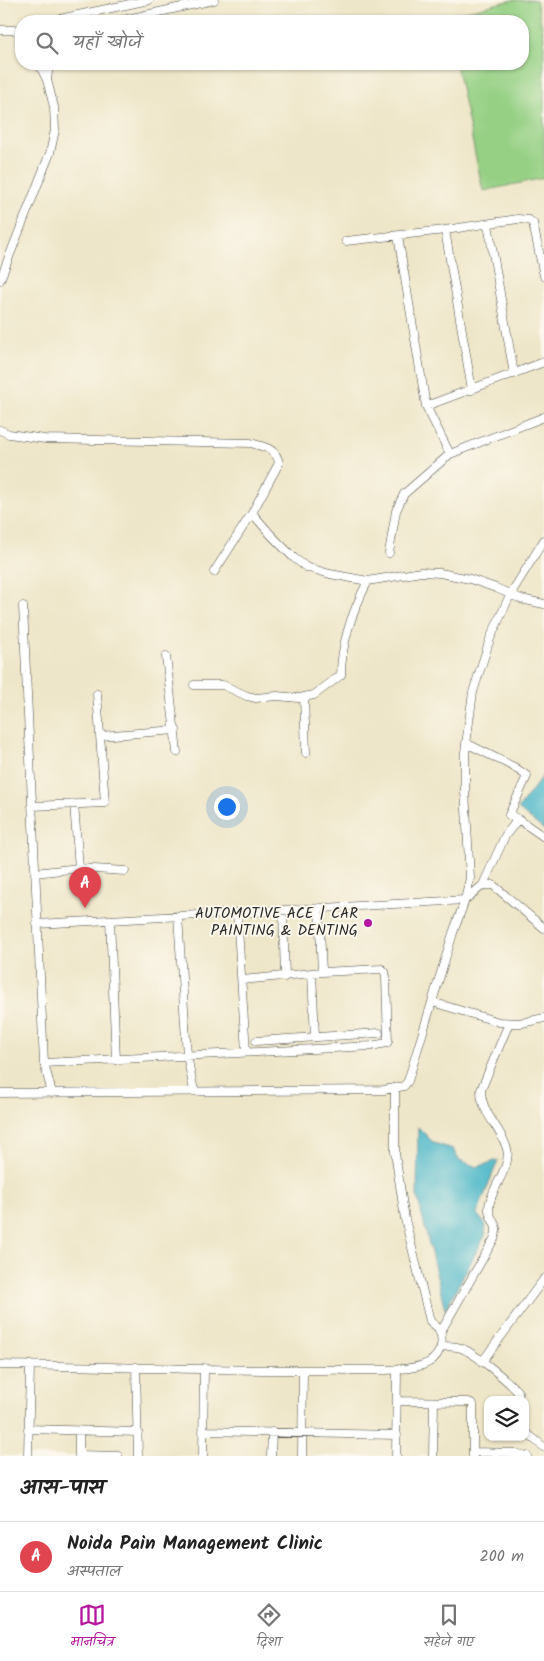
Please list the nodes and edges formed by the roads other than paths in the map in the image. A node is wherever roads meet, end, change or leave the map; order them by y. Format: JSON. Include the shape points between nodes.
{"nodes":[{"id":1,"x":146,"y":0,"type":"edge"},
{"id":2,"x":214,"y":0,"type":"edge"},
{"id":3,"x":77,"y":15,"type":"edge"},
{"id":4,"x":145,"y":15,"type":"edge"},
{"id":5,"x":0,"y":30,"type":"edge"},
{"id":6,"x":15,"y":30,"type":"edge"},
{"id":7,"x":42,"y":70,"type":"edge"},
{"id":8,"x":48,"y":70,"type":"edge"},
{"id":9,"x":47,"y":80,"type":"junction"},
{"id":10,"x":488,"y":224,"type":"junction"},
{"id":11,"x":445,"y":230,"type":"junction"},
{"id":12,"x":398,"y":236,"type":"junction"},
{"id":13,"x":346,"y":241,"type":"dead end"},
{"id":14,"x":544,"y":276,"type":"edge"},
{"id":15,"x":0,"y":280,"type":"edge"},
{"id":16,"x":544,"y":362,"type":"edge"},
{"id":17,"x":514,"y":374,"type":"junction"},
{"id":18,"x":472,"y":390,"type":"junction"},
{"id":19,"x":426,"y":406,"type":"junction"},
{"id":20,"x":544,"y":417,"type":"edge"},
{"id":21,"x":0,"y":430,"type":"edge"},
{"id":22,"x":450,"y":454,"type":"junction"},
{"id":23,"x":252,"y":513,"type":"junction"},
{"id":24,"x":544,"y":540,"type":"edge"},
{"id":25,"x":389,"y":553,"type":"dead end"},
{"id":26,"x":214,"y":572,"type":"dead end"},
{"id":27,"x":368,"y":582,"type":"junction"},
{"id":28,"x":510,"y":595,"type":"junction"},
{"id":29,"x":544,"y":604,"type":"edge"},
{"id":30,"x":23,"y":606,"type":"dead end"},
{"id":31,"x":166,"y":656,"type":"dead end"},
{"id":32,"x":194,"y":686,"type":"dead end"},
{"id":33,"x":98,"y":694,"type":"dead end"},
{"id":34,"x":304,"y":697,"type":"junction"},
{"id":35,"x":176,"y":730,"type":"junction"},
{"id":36,"x":100,"y":736,"type":"junction"},
{"id":37,"x":466,"y":743,"type":"junction"},
{"id":38,"x":177,"y":752,"type":"dead end"},
{"id":39,"x":306,"y":753,"type":"dead end"},
{"id":40,"x":74,"y":804,"type":"junction"},
{"id":41,"x":32,"y":806,"type":"junction"},
{"id":42,"x":518,"y":819,"type":"junction"},
{"id":43,"x":544,"y":837,"type":"edge"},
{"id":44,"x":79,"y":868,"type":"junction"},
{"id":45,"x":125,"y":871,"type":"dead end"},
{"id":46,"x":35,"y":873,"type":"junction"},
{"id":47,"x":483,"y":885,"type":"junction"},
{"id":48,"x":465,"y":900,"type":"junction"},
{"id":49,"x":319,"y":908,"type":"junction"},
{"id":50,"x":283,"y":910,"type":"junction"},
{"id":51,"x":237,"y":913,"type":"junction"},
{"id":52,"x":178,"y":916,"type":"junction"},
{"id":53,"x":110,"y":920,"type":"junction"},
{"id":54,"x":37,"y":924,"type":"junction"},
{"id":55,"x":544,"y":928,"type":"edge"},
{"id":56,"x":322,"y":972,"type":"junction"},
{"id":57,"x":312,"y":973,"type":"junction"},
{"id":58,"x":285,"y":977,"type":"junction"},
{"id":59,"x":242,"y":980,"type":"junction"},
{"id":60,"x":432,"y":1002,"type":"junction"},
{"id":61,"x":544,"y":1018,"type":"edge"},
{"id":62,"x":509,"y":1023,"type":"junction"},
{"id":63,"x":379,"y":1033,"type":"dead end"},
{"id":64,"x":316,"y":1037,"type":"junction"},
{"id":65,"x":256,"y":1041,"type":"dead end"},
{"id":66,"x":318,"y":1048,"type":"junction"},
{"id":67,"x":246,"y":1052,"type":"junction"},
{"id":68,"x":187,"y":1055,"type":"junction"},
{"id":69,"x":116,"y":1060,"type":"junction"},
{"id":70,"x":44,"y":1063,"type":"junction"},
{"id":71,"x":395,"y":1089,"type":"junction"},
{"id":72,"x":194,"y":1091,"type":"junction"},
{"id":73,"x":52,"y":1092,"type":"junction"},
{"id":74,"x":0,"y":1093,"type":"edge"},
{"id":75,"x":544,"y":1279,"type":"edge"},
{"id":76,"x":440,"y":1333,"type":"junction"},
{"id":77,"x":441,"y":1346,"type":"junction"},
{"id":78,"x":482,"y":1362,"type":"junction"},
{"id":79,"x":0,"y":1365,"type":"edge"},
{"id":80,"x":30,"y":1365,"type":"junction"},
{"id":81,"x":136,"y":1367,"type":"junction"},
{"id":82,"x":204,"y":1368,"type":"junction"},
{"id":83,"x":397,"y":1369,"type":"junction"},
{"id":84,"x":303,"y":1370,"type":"junction"},
{"id":85,"x":518,"y":1396,"type":"edge"},
{"id":86,"x":398,"y":1401,"type":"junction"},
{"id":87,"x":434,"y":1402,"type":"junction"},
{"id":88,"x":28,"y":1429,"type":"junction"},
{"id":89,"x":79,"y":1431,"type":"junction"},
{"id":90,"x":203,"y":1431,"type":"junction"},
{"id":91,"x":138,"y":1432,"type":"junction"},
{"id":92,"x":272,"y":1432,"type":"junction"},
{"id":93,"x":302,"y":1432,"type":"junction"},
{"id":94,"x":397,"y":1434,"type":"junction"},
{"id":95,"x":529,"y":1435,"type":"edge"},
{"id":96,"x":544,"y":1446,"type":"edge"},
{"id":97,"x":473,"y":1454,"type":"edge"},
{"id":98,"x":28,"y":1456,"type":"edge"},
{"id":99,"x":79,"y":1456,"type":"edge"},
{"id":100,"x":118,"y":1456,"type":"edge"},
{"id":101,"x":138,"y":1456,"type":"edge"},
{"id":102,"x":203,"y":1456,"type":"edge"},
{"id":103,"x":271,"y":1456,"type":"edge"},
{"id":104,"x":302,"y":1456,"type":"edge"},
{"id":105,"x":396,"y":1456,"type":"edge"},
{"id":106,"x":433,"y":1456,"type":"edge"},
{"id":107,"x":527,"y":1456,"type":"edge"}],
"edges":[{"from":1,"to":3,"type":"street"},
{"from":2,"to":4,"type":"street"},
{"from":5,"to":6,"type":"street"},
{"from":7,"to":9,"type":"street"},
{"from":8,"to":9,"type":"street"},
{"from":9,"to":15,"type":"street","via":[[54,107],[52,146]]},
{"from":10,"to":11,"type":"street"},
{"from":10,"to":14,"type":"street","via":[[518,219],[533,223]]},
{"from":10,"to":17,"type":"street"},
{"from":11,"to":12,"type":"street"},
{"from":11,"to":18,"type":"street"},
{"from":12,"to":13,"type":"street"},
{"from":12,"to":19,"type":"street"},
{"from":16,"to":17,"type":"street"},
{"from":17,"to":18,"type":"street"},
{"from":18,"to":19,"type":"street"},
{"from":19,"to":22,"type":"street"},
{"from":20,"to":22,"type":"street"},
{"from":21,"to":23,"type":"street","via":[[45,439],[251,443],[268,448],[277,455],[279,463]]},
{"from":22,"to":25,"type":"street","via":[[404,494],[396,511]]},
{"from":23,"to":26,"type":"street"},
{"from":23,"to":27,"type":"street","via":[[294,558],[306,566]]},
{"from":24,"to":28,"type":"street"},
{"from":27,"to":28,"type":"street","via":[[421,572],[440,573],[470,579]]},
{"from":27,"to":34,"type":"street","via":[[347,635],[341,675],[314,695]]},
{"from":28,"to":29,"type":"street"},
{"from":28,"to":37,"type":"street","via":[[478,675]]},
{"from":30,"to":41,"type":"street"},
{"from":31,"to":35,"type":"street"},
{"from":32,"to":34,"type":"street","via":[[223,685],[256,698]]},
{"from":33,"to":36,"type":"street"},
{"from":34,"to":39,"type":"street"},
{"from":35,"to":36,"type":"street"},
{"from":35,"to":38,"type":"street"},
{"from":36,"to":40,"type":"street","via":[[105,803]]},
{"from":37,"to":42,"type":"street","via":[[527,776],[509,815]]},
{"from":37,"to":48,"type":"street","via":[[470,868]]},
{"from":40,"to":41,"type":"street"},
{"from":40,"to":44,"type":"street"},
{"from":41,"to":46,"type":"street"},
{"from":42,"to":43,"type":"street"},
{"from":42,"to":47,"type":"street","via":[[505,836]]},
{"from":44,"to":45,"type":"street"},
{"from":44,"to":46,"type":"street"},
{"from":46,"to":54,"type":"street"},
{"from":47,"to":48,"type":"street"},
{"from":47,"to":55,"type":"street","via":[[493,885]]},
{"from":48,"to":49,"type":"street"},
{"from":48,"to":60,"type":"street"},
{"from":49,"to":50,"type":"street"},
{"from":49,"to":56,"type":"street"},
{"from":50,"to":51,"type":"street"},
{"from":50,"to":58,"type":"street"},
{"from":51,"to":52,"type":"street"},
{"from":51,"to":59,"type":"street"},
{"from":52,"to":53,"type":"street"},
{"from":52,"to":68,"type":"street"},
{"from":53,"to":54,"type":"street"},
{"from":53,"to":69,"type":"street"},
{"from":54,"to":70,"type":"street"},
{"from":56,"to":57,"type":"street"},
{"from":56,"to":66,"type":"street","via":[[382,969],[385,972],[389,1036],[387,1043],[382,1045]]},
{"from":57,"to":58,"type":"street"},
{"from":57,"to":64,"type":"street"},
{"from":58,"to":59,"type":"street"},
{"from":59,"to":67,"type":"street"},
{"from":60,"to":62,"type":"street"},
{"from":60,"to":71,"type":"street","via":[[408,1081]]},
{"from":61,"to":62,"type":"street"},
{"from":62,"to":76,"type":"street","via":[[481,1090],[484,1108],[508,1150],[508,1159],[489,1207],[497,1231]]},
{"from":63,"to":64,"type":"street"},
{"from":64,"to":65,"type":"street"},
{"from":64,"to":66,"type":"street"},
{"from":66,"to":67,"type":"street"},
{"from":67,"to":68,"type":"street"},
{"from":68,"to":69,"type":"street"},
{"from":68,"to":72,"type":"street"},
{"from":69,"to":70,"type":"street"},
{"from":70,"to":73,"type":"street"},
{"from":71,"to":72,"type":"street"},
{"from":71,"to":76,"type":"street","via":[[395,1154],[405,1219],[430,1320]]},
{"from":72,"to":73,"type":"street"},
{"from":73,"to":74,"type":"street"},
{"from":75,"to":78,"type":"street"},
{"from":76,"to":77,"type":"street"},
{"from":77,"to":78,"type":"street","via":[[464,1349]]},
{"from":77,"to":83,"type":"street","via":[[435,1358],[423,1365]]},
{"from":78,"to":85,"type":"street","via":[[513,1386]]},
{"from":79,"to":80,"type":"street"},
{"from":80,"to":81,"type":"street"},
{"from":80,"to":88,"type":"street"},
{"from":81,"to":82,"type":"street"},
{"from":81,"to":91,"type":"street"},
{"from":82,"to":84,"type":"street"},
{"from":82,"to":90,"type":"street"},
{"from":83,"to":84,"type":"street"},
{"from":83,"to":86,"type":"street"},
{"from":84,"to":93,"type":"street"},
{"from":86,"to":87,"type":"street"},
{"from":86,"to":94,"type":"street"},
{"from":87,"to":97,"type":"street","via":[[473,1404]]},
{"from":87,"to":106,"type":"street"},
{"from":88,"to":89,"type":"street"},
{"from":88,"to":98,"type":"street"},
{"from":89,"to":91,"type":"street"},
{"from":89,"to":99,"type":"street"},
{"from":90,"to":92,"type":"street"},
{"from":90,"to":102,"type":"street"},
{"from":91,"to":101,"type":"street"},
{"from":92,"to":93,"type":"street"},
{"from":92,"to":103,"type":"street"},
{"from":93,"to":94,"type":"street"},
{"from":93,"to":104,"type":"street"},
{"from":94,"to":105,"type":"street"},
{"from":95,"to":96,"type":"street"},
{"from":97,"to":107,"type":"street"},
{"from":99,"to":100,"type":"street"}]}
